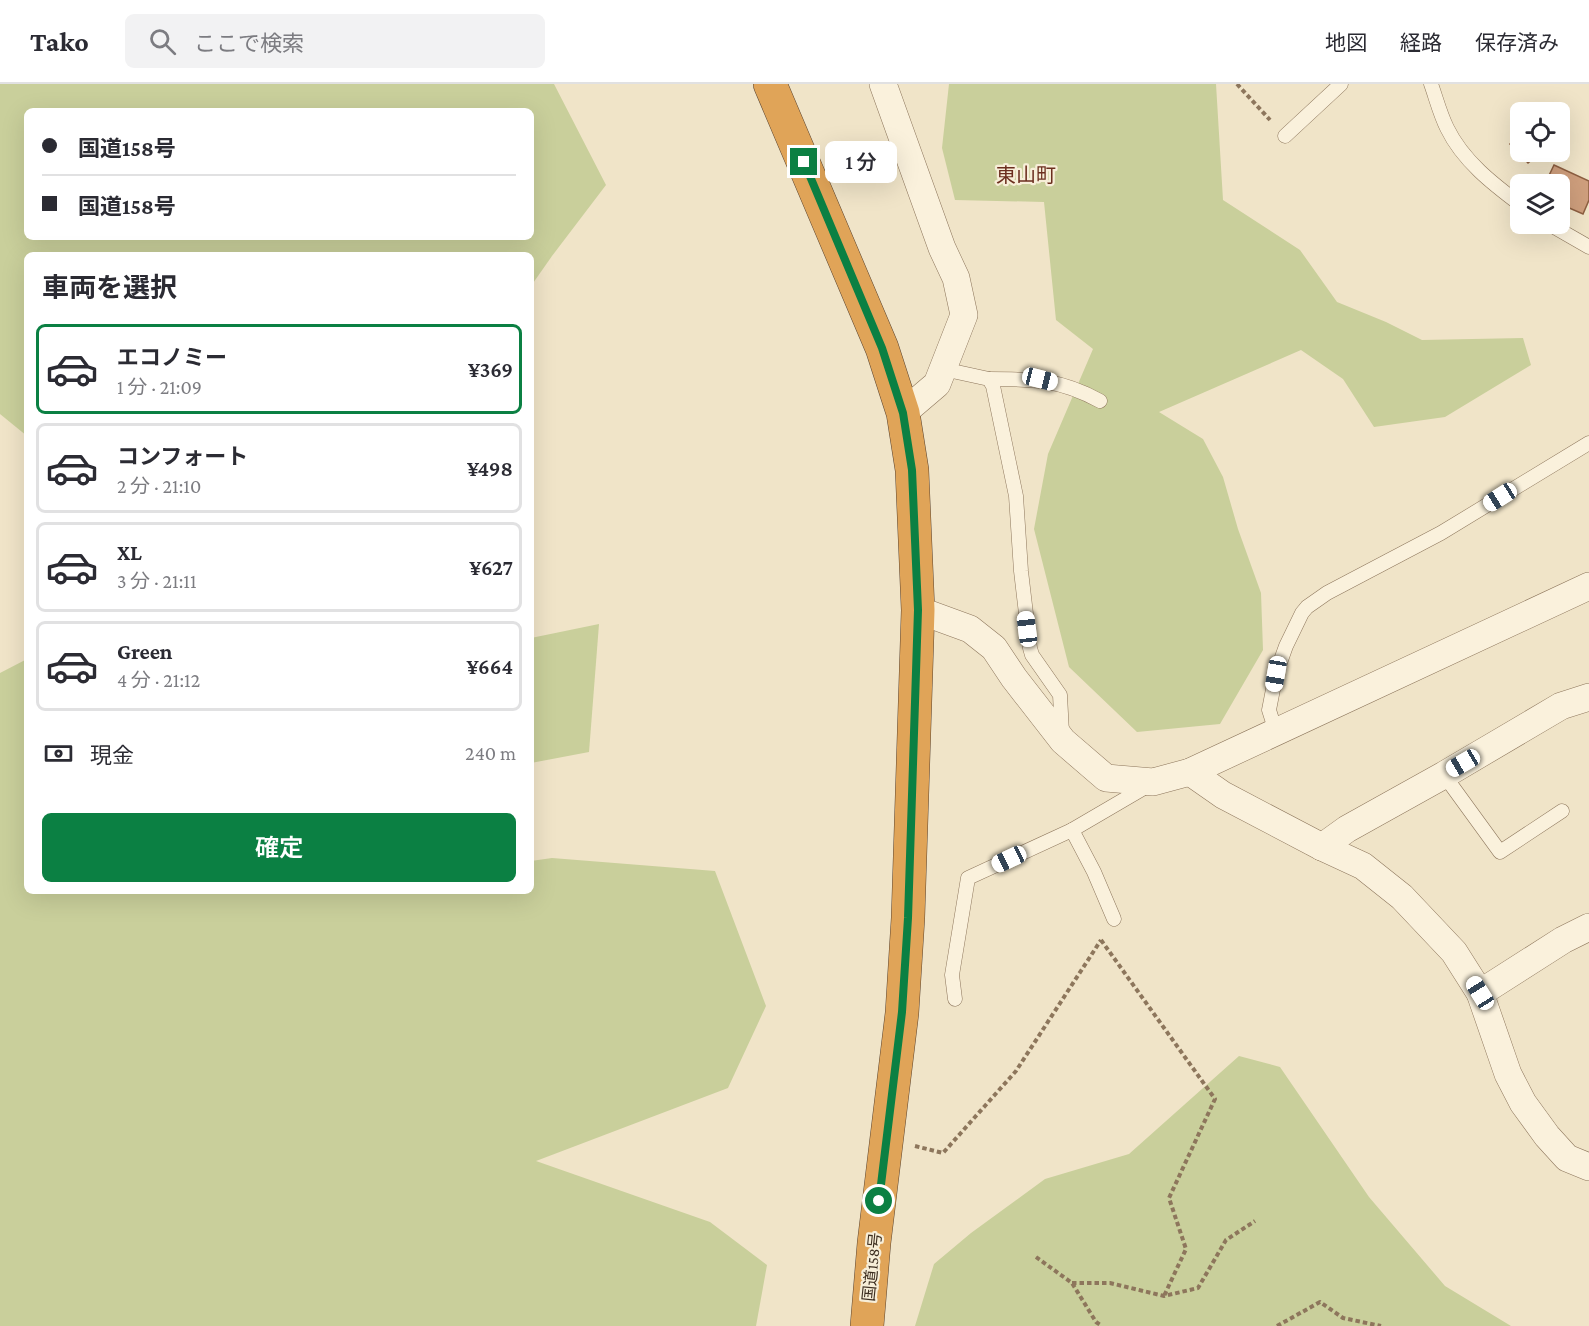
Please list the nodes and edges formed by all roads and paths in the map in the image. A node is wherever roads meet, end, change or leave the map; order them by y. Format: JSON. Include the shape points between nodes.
{"nodes":[{"id":1,"x":770,"y":84,"type":"edge"},
{"id":2,"x":883,"y":84,"type":"edge"},
{"id":3,"x":1237,"y":84,"type":"edge"},
{"id":4,"x":1341,"y":84,"type":"edge"},
{"id":5,"x":1431,"y":84,"type":"edge"},
{"id":6,"x":1285,"y":136,"type":"joint"},
{"id":7,"x":1510,"y":196,"type":"edge"},
{"id":8,"x":1567,"y":234,"type":"edge"},
{"id":9,"x":1589,"y":247,"type":"edge"},
{"id":10,"x":943,"y":369,"type":"junction"},
{"id":11,"x":989,"y":379,"type":"junction"},
{"id":12,"x":1100,"y":401,"type":"dead end"},
{"id":13,"x":903,"y":413,"type":"junction"},
{"id":14,"x":1589,"y":443,"type":"edge"},
{"id":15,"x":1589,"y":586,"type":"edge"},
{"id":16,"x":918,"y":610,"type":"junction"},
{"id":17,"x":1589,"y":697,"type":"edge"},
{"id":18,"x":1276,"y":732,"type":"junction"},
{"id":19,"x":1063,"y":741,"type":"junction"},
{"id":20,"x":1190,"y":772,"type":"junction"},
{"id":21,"x":1444,"y":775,"type":"junction"},
{"id":22,"x":1153,"y":782,"type":"junction"},
{"id":23,"x":1562,"y":811,"type":"dead end"},
{"id":24,"x":1072,"y":830,"type":"junction"},
{"id":25,"x":1322,"y":847,"type":"junction"},
{"id":26,"x":1114,"y":919,"type":"joint"},
{"id":27,"x":1589,"y":927,"type":"edge"},
{"id":28,"x":1101,"y":940,"type":"junction"},
{"id":29,"x":1480,"y":993,"type":"junction"},
{"id":30,"x":955,"y":999,"type":"dead end"},
{"id":31,"x":886,"y":1138,"type":"junction"},
{"id":32,"x":1589,"y":1167,"type":"edge"},
{"id":33,"x":1255,"y":1221,"type":"dead end"},
{"id":34,"x":1036,"y":1257,"type":"dead end"},
{"id":35,"x":1072,"y":1282,"type":"junction"},
{"id":36,"x":1164,"y":1296,"type":"junction"},
{"id":37,"x":1343,"y":1318,"type":"junction"},
{"id":38,"x":867,"y":1326,"type":"edge"},
{"id":39,"x":1102,"y":1326,"type":"edge"},
{"id":40,"x":1277,"y":1326,"type":"edge"},
{"id":41,"x":1341,"y":1326,"type":"edge"},
{"id":42,"x":1381,"y":1326,"type":"edge"}],
"edges":[{"from":1,"to":13,"type":"highway","name":"国道158号","via":[[882,348]]},
{"from":2,"to":10,"type":"street","via":[[956,278],[964,315]]},
{"from":3,"to":6,"type":"path"},
{"from":4,"to":6,"type":"lane"},
{"from":5,"to":7,"type":"lane","via":[[1447,128],[1463,153]]},
{"from":8,"to":9,"type":"lane"},
{"from":10,"to":11,"type":"lane"},
{"from":10,"to":13,"type":"street","via":[[937,384]]},
{"from":11,"to":12,"type":"lane","via":[[1040,379]]},
{"from":11,"to":19,"type":"lane","via":[[1016,496],[1030,648],[1060,694]]},
{"from":13,"to":16,"type":"highway","name":"国道158号","via":[[912,470]]},
{"from":14,"to":18,"type":"lane","via":[[1307,607],[1276,674],[1269,710]]},
{"from":15,"to":18,"type":"street"},
{"from":16,"to":19,"type":"street","via":[[970,629],[994,648]]},
{"from":16,"to":31,"type":"highway","name":"国道158号","via":[[908,918],[902,1012]]},
{"from":17,"to":21,"type":"street","via":[[1561,706]]},
{"from":18,"to":20,"type":"street"},
{"from":19,"to":22,"type":"street","via":[[1106,778]]},
{"from":20,"to":22,"type":"street"},
{"from":20,"to":25,"type":"street","via":[[1223,795]]},
{"from":21,"to":23,"type":"lane","via":[[1500,852]]},
{"from":21,"to":25,"type":"street"},
{"from":22,"to":24,"type":"lane"},
{"from":24,"to":26,"type":"lane"},
{"from":24,"to":30,"type":"lane","via":[[968,878],[952,975]]},
{"from":25,"to":29,"type":"street","via":[[1363,866],[1402,897],[1454,952]]},
{"from":26,"to":28,"type":"path"},
{"from":27,"to":29,"type":"street"},
{"from":28,"to":31,"type":"path","via":[[1016,1071],[943,1154]]},
{"from":28,"to":36,"type":"path","via":[[1215,1099],[1169,1198],[1186,1249]]},
{"from":29,"to":32,"type":"street","via":[[1508,1074],[1523,1103],[1567,1158]]},
{"from":31,"to":38,"type":"highway","name":"国道158号"},
{"from":33,"to":36,"type":"path","via":[[1226,1240],[1198,1287]]},
{"from":34,"to":35,"type":"path"},
{"from":35,"to":36,"type":"path","via":[[1110,1283]]},
{"from":35,"to":39,"type":"path"},
{"from":37,"to":40,"type":"path","via":[[1320,1302]]},
{"from":37,"to":41,"type":"path"},
{"from":37,"to":42,"type":"path"}]}
